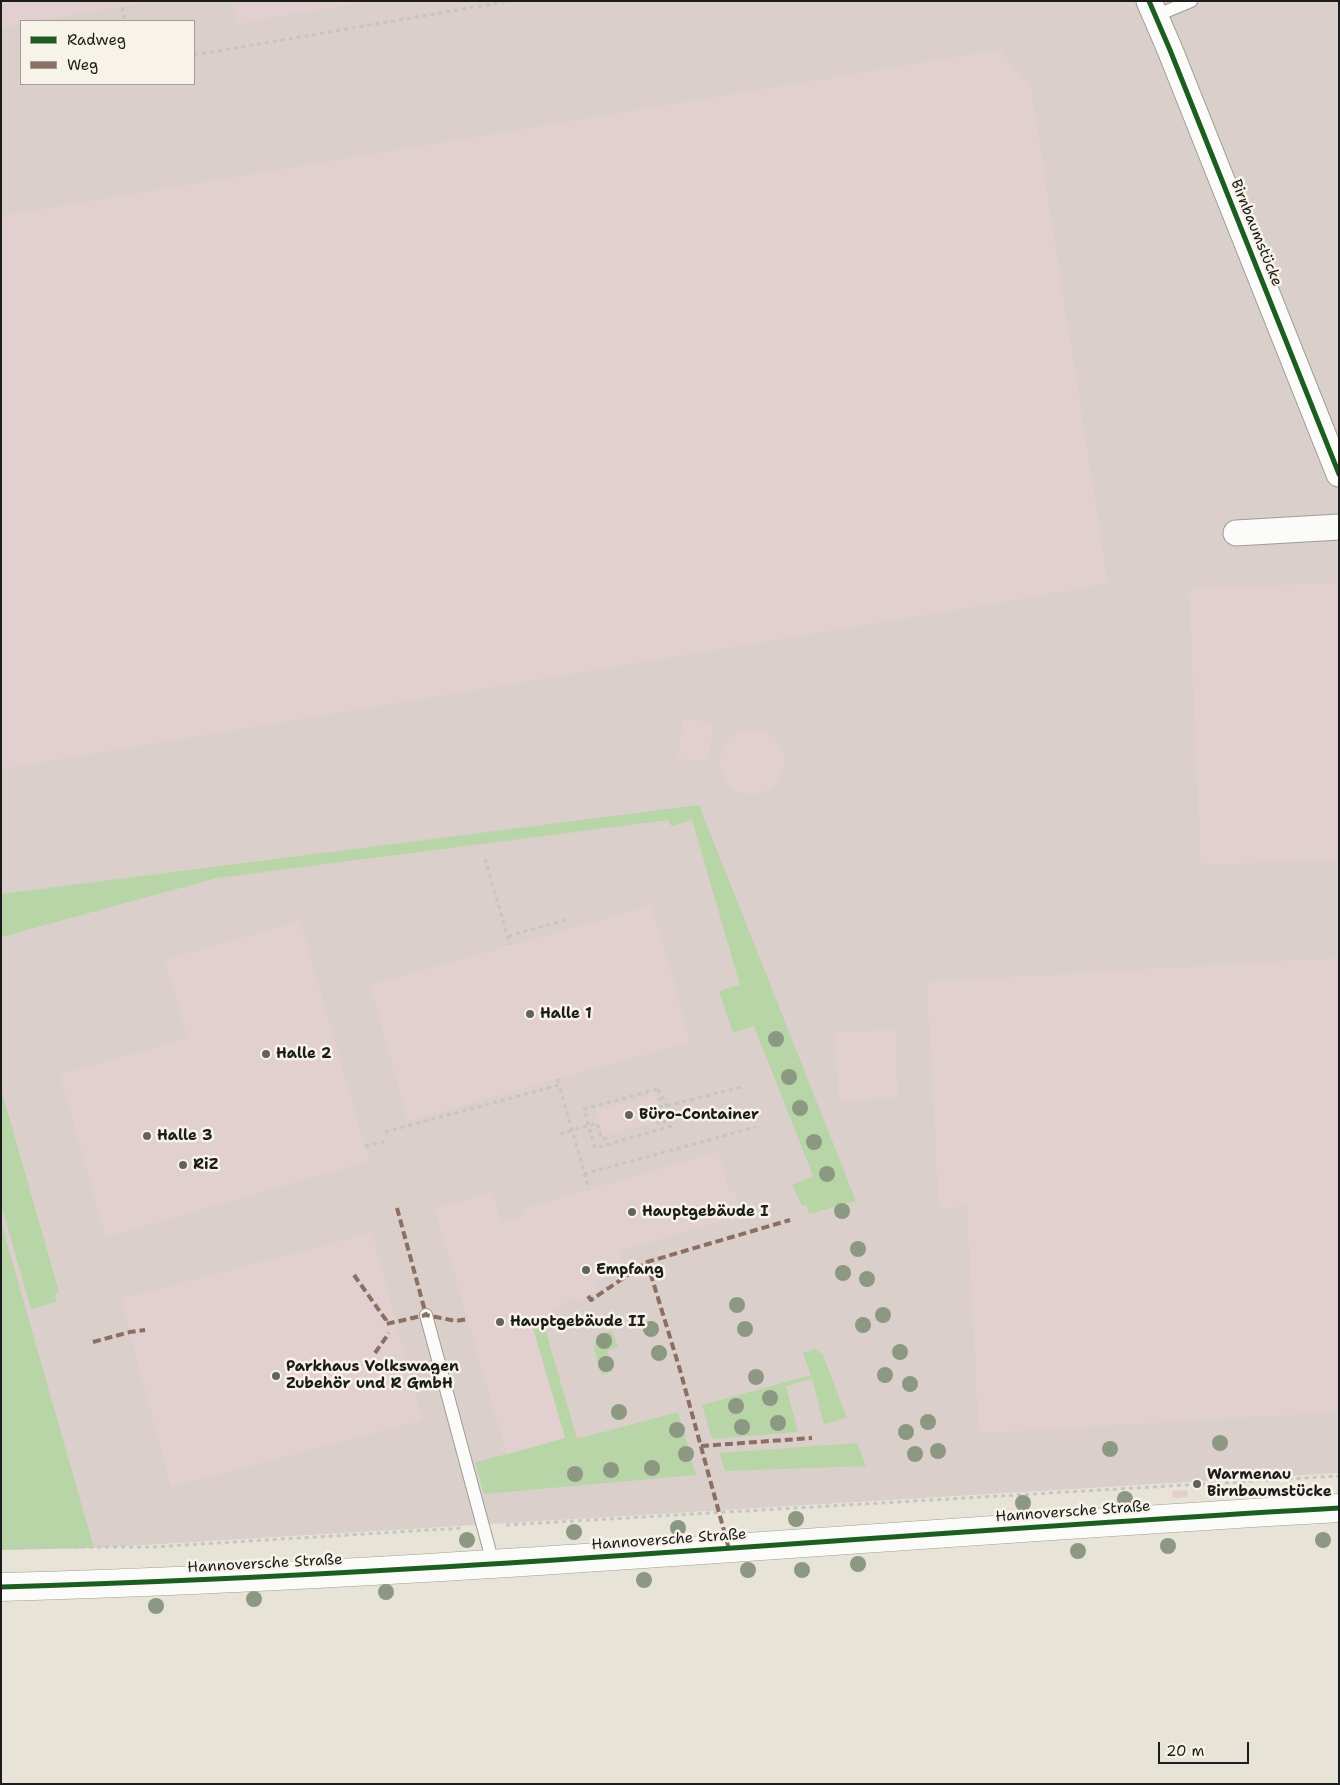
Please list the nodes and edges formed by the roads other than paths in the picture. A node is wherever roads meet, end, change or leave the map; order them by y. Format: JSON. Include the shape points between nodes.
{"nodes":[{"id":1,"x":1190,"y":1,"type":"edge"},
{"id":2,"x":1152,"y":8,"type":"edge"},
{"id":3,"x":1339,"y":474,"type":"edge"},
{"id":4,"x":1339,"y":527,"type":"edge"},
{"id":5,"x":1236,"y":533,"type":"dead end"},
{"id":6,"x":426,"y":1315,"type":"dead end"},
{"id":7,"x":1339,"y":1508,"type":"edge"},
{"id":8,"x":493,"y":1563,"type":"junction"},
{"id":9,"x":1,"y":1587,"type":"edge"}],
"edges":[{"from":1,"to":2,"type":"lane"},
{"from":2,"to":3,"type":"street","name":"Birnbaumstücke"},
{"from":4,"to":5,"type":"street"},
{"from":6,"to":8,"type":"lane"},
{"from":7,"to":8,"type":"street","name":"Hannoversche Straße"},
{"from":8,"to":9,"type":"street","name":"Hannoversche Straße","via":[[161,1583]]}]}
